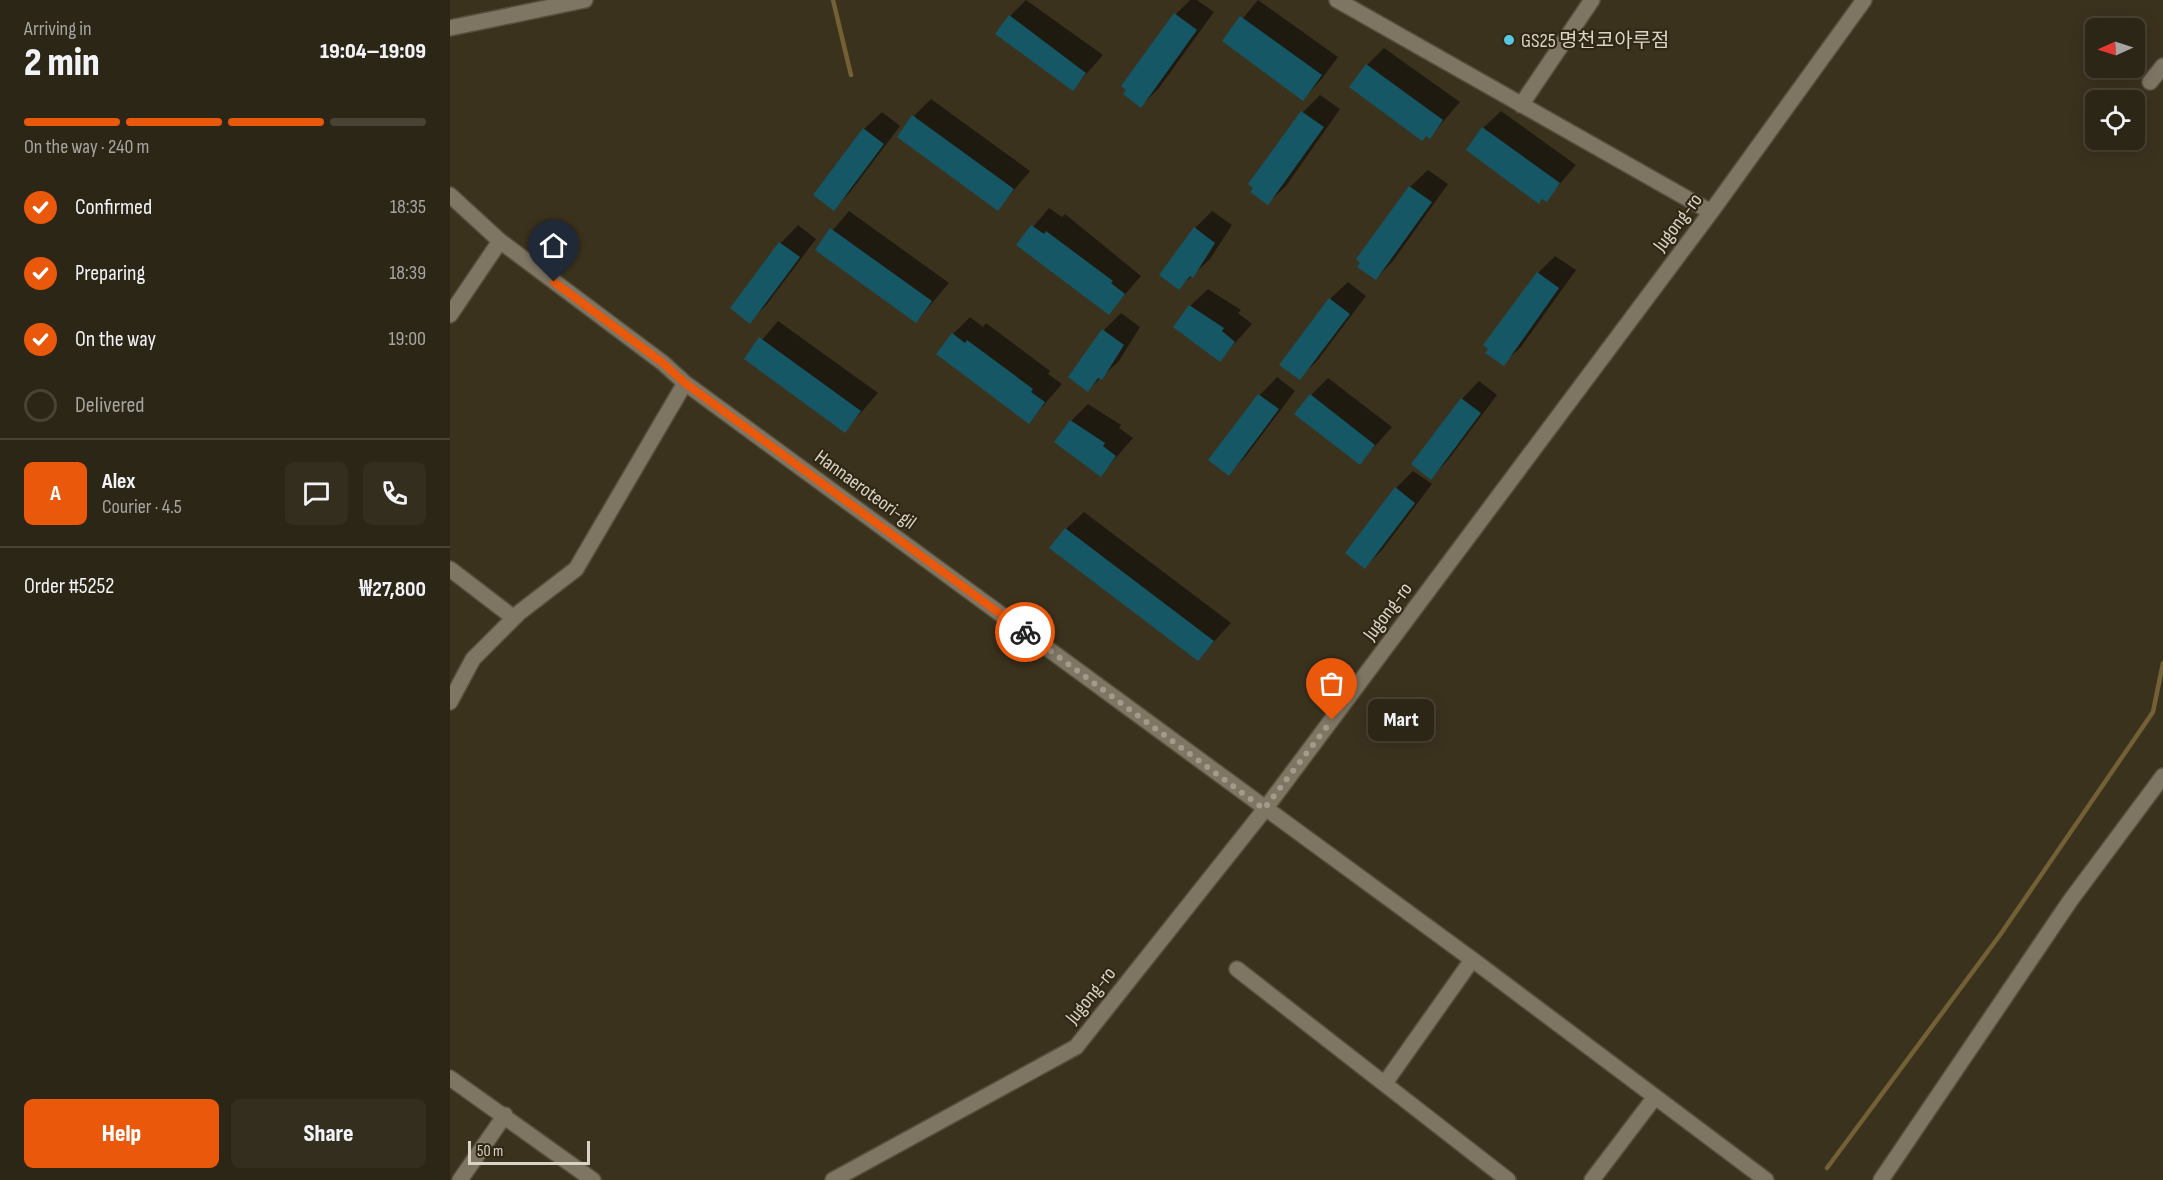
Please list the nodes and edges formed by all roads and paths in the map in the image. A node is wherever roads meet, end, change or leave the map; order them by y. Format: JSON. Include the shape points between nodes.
{"nodes":[{"id":1,"x":585,"y":0,"type":"edge"},
{"id":2,"x":1337,"y":0,"type":"edge"},
{"id":3,"x":1592,"y":0,"type":"edge"},
{"id":4,"x":1864,"y":0,"type":"edge"},
{"id":5,"x":450,"y":28,"type":"edge"},
{"id":6,"x":2163,"y":66,"type":"edge"},
{"id":7,"x":2150,"y":82,"type":"dead end"},
{"id":8,"x":1521,"y":105,"type":"junction"},
{"id":9,"x":450,"y":195,"type":"edge"},
{"id":10,"x":1711,"y":212,"type":"junction"},
{"id":11,"x":500,"y":241,"type":"junction"},
{"id":12,"x":450,"y":315,"type":"edge"},
{"id":13,"x":685,"y":383,"type":"junction"},
{"id":14,"x":450,"y":569,"type":"edge"},
{"id":15,"x":513,"y":618,"type":"junction"},
{"id":16,"x":450,"y":702,"type":"edge"},
{"id":17,"x":2163,"y":776,"type":"edge"},
{"id":18,"x":1264,"y":809,"type":"junction"},
{"id":19,"x":1472,"y":960,"type":"junction"},
{"id":20,"x":1237,"y":969,"type":"dead end"},
{"id":21,"x":450,"y":1078,"type":"edge"},
{"id":22,"x":1385,"y":1083,"type":"junction"},
{"id":23,"x":1655,"y":1097,"type":"junction"},
{"id":24,"x":505,"y":1115,"type":"junction"},
{"id":25,"x":459,"y":1180,"type":"edge"},
{"id":26,"x":593,"y":1180,"type":"edge"},
{"id":27,"x":833,"y":1180,"type":"edge"},
{"id":28,"x":1508,"y":1180,"type":"edge"},
{"id":29,"x":1592,"y":1180,"type":"edge"},
{"id":30,"x":1766,"y":1180,"type":"edge"},
{"id":31,"x":1881,"y":1180,"type":"edge"}],
"edges":[{"from":1,"to":5,"type":"street"},
{"from":2,"to":8,"type":"street"},
{"from":3,"to":8,"type":"street"},
{"from":4,"to":10,"type":"street","name":"Jugong-ro"},
{"from":6,"to":7,"type":"street"},
{"from":8,"to":10,"type":"street"},
{"from":9,"to":11,"type":"street","name":"Hannaeroteori-gil"},
{"from":10,"to":18,"type":"street","name":"Jugong-ro"},
{"from":11,"to":12,"type":"street"},
{"from":11,"to":13,"type":"street","name":"Hannaeroteori-gil"},
{"from":13,"to":15,"type":"street","via":[[576,569]]},
{"from":13,"to":18,"type":"street","name":"Hannaeroteori-gil"},
{"from":14,"to":15,"type":"street"},
{"from":15,"to":16,"type":"street","via":[[473,659]]},
{"from":17,"to":31,"type":"street","via":[[2070,901]]},
{"from":18,"to":19,"type":"street","name":"Hannaeroteori-gil"},
{"from":18,"to":27,"type":"street","name":"Jugong-ro","via":[[1076,1047]]},
{"from":19,"to":22,"type":"street"},
{"from":19,"to":23,"type":"street","name":"Hannaeroteori-gil"},
{"from":20,"to":22,"type":"street"},
{"from":21,"to":24,"type":"street"},
{"from":22,"to":28,"type":"street"},
{"from":23,"to":29,"type":"street"},
{"from":23,"to":30,"type":"street","name":"Hannaeroteori-gil"},
{"from":24,"to":25,"type":"street"},
{"from":24,"to":26,"type":"street"}]}
